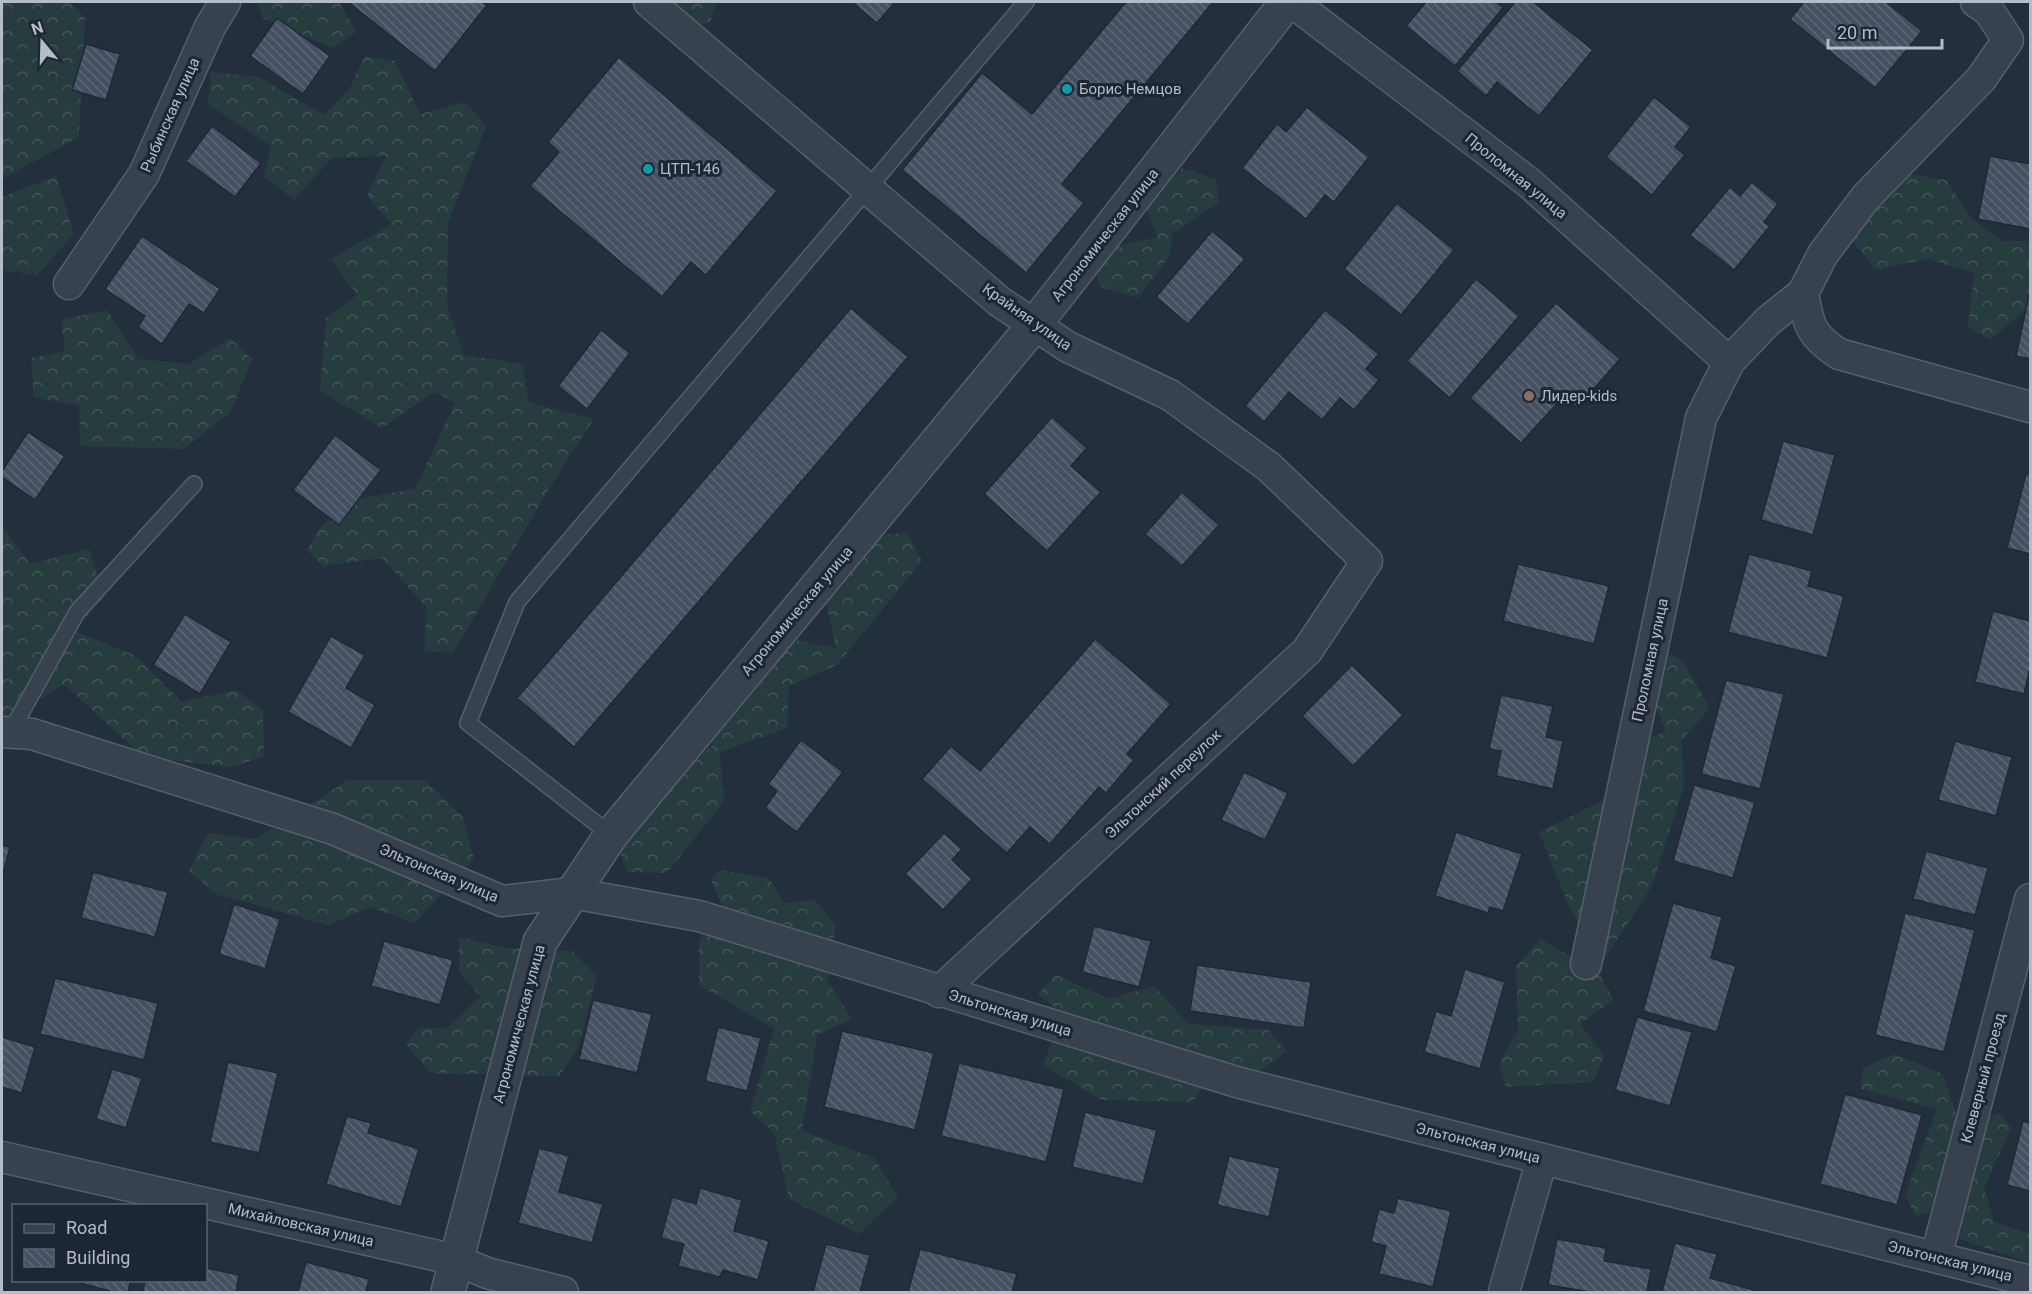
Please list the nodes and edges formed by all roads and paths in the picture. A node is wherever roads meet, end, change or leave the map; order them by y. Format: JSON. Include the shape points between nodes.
{"nodes":[{"id":1,"x":225,"y":2,"type":"edge"},
{"id":2,"x":649,"y":2,"type":"edge"},
{"id":3,"x":1026,"y":2,"type":"edge"},
{"id":4,"x":1287,"y":2,"type":"edge"},
{"id":5,"x":1292,"y":2,"type":"edge"},
{"id":6,"x":1976,"y":2,"type":"edge"},
{"id":7,"x":868,"y":190,"type":"junction"},
{"id":8,"x":69,"y":284,"type":"dead end"},
{"id":9,"x":1803,"y":293,"type":"junction"},
{"id":10,"x":1035,"y":324,"type":"junction"},
{"id":11,"x":1729,"y":362,"type":"junction"},
{"id":12,"x":2031,"y":407,"type":"edge"},
{"id":13,"x":194,"y":484,"type":"dead end"},
{"id":14,"x":1367,"y":561,"type":"joint"},
{"id":15,"x":6,"y":733,"type":"edge"},
{"id":16,"x":611,"y":835,"type":"junction"},
{"id":17,"x":572,"y":893,"type":"junction"},
{"id":18,"x":2031,"y":899,"type":"edge"},
{"id":19,"x":1586,"y":964,"type":"dead end"},
{"id":20,"x":939,"y":992,"type":"junction"},
{"id":21,"x":2,"y":1157,"type":"edge"},
{"id":22,"x":1542,"y":1160,"type":"junction"},
{"id":23,"x":1936,"y":1257,"type":"junction"},
{"id":24,"x":456,"y":1260,"type":"junction"},
{"id":25,"x":2031,"y":1281,"type":"edge"},
{"id":26,"x":448,"y":1293,"type":"edge"},
{"id":27,"x":563,"y":1293,"type":"edge"},
{"id":28,"x":1504,"y":1293,"type":"edge"}],
"edges":[{"from":1,"to":8,"type":"street","name":"Рыбинская улица","via":[[144,174]]},
{"from":2,"to":7,"type":"street","name":"Крайняя улица"},
{"from":3,"to":7,"type":"lane"},
{"from":4,"to":10,"type":"street","name":"Агрономическая улица"},
{"from":5,"to":11,"type":"street","name":"Проломная улица","via":[[1528,182]]},
{"from":6,"to":9,"type":"street","name":"Проломная улица","via":[[1989,11],[2008,40],[1981,79],[1866,197],[1823,254]]},
{"from":7,"to":10,"type":"street","name":"Крайняя улица","via":[[1000,302]]},
{"from":7,"to":16,"type":"lane","via":[[517,602],[468,723]]},
{"from":9,"to":11,"type":"street","name":"Проломная улица","via":[[1768,321]]},
{"from":9,"to":12,"type":"street","via":[[1808,321],[1819,341],[1839,354]]},
{"from":10,"to":14,"type":"street","name":"Крайняя улица","via":[[1068,347],[1170,395],[1269,467]]},
{"from":10,"to":16,"type":"street","name":"Агрономическая улица"},
{"from":11,"to":19,"type":"street","name":"Проломная улица","via":[[1701,418]]},
{"from":13,"to":15,"type":"lane","via":[[77,612]]},
{"from":14,"to":20,"type":"street","name":"Эльтонский переулок","via":[[1307,651]]},
{"from":15,"to":17,"type":"street","name":"Эльтонская улица","via":[[32,734],[333,829],[502,901]]},
{"from":16,"to":17,"type":"street","name":"Агрономическая улица"},
{"from":17,"to":20,"type":"street","name":"Эльтонская улица","via":[[699,916]]},
{"from":17,"to":24,"type":"street","name":"Агрономическая улица","via":[[540,942]]},
{"from":18,"to":23,"type":"street","name":"Клеверный проезд"},
{"from":20,"to":22,"type":"street","name":"Эльтонская улица","via":[[1240,1083]]},
{"from":21,"to":24,"type":"street","name":"Михайловская улица"},
{"from":22,"to":23,"type":"street","name":"Эльтонская улица"},
{"from":22,"to":28,"type":"street"},
{"from":23,"to":25,"type":"street","name":"Эльтонская улица"},
{"from":24,"to":26,"type":"street","name":"Агрономическая улица"},
{"from":24,"to":27,"type":"street","name":"Михайловская улица","via":[[487,1273]]}]}
